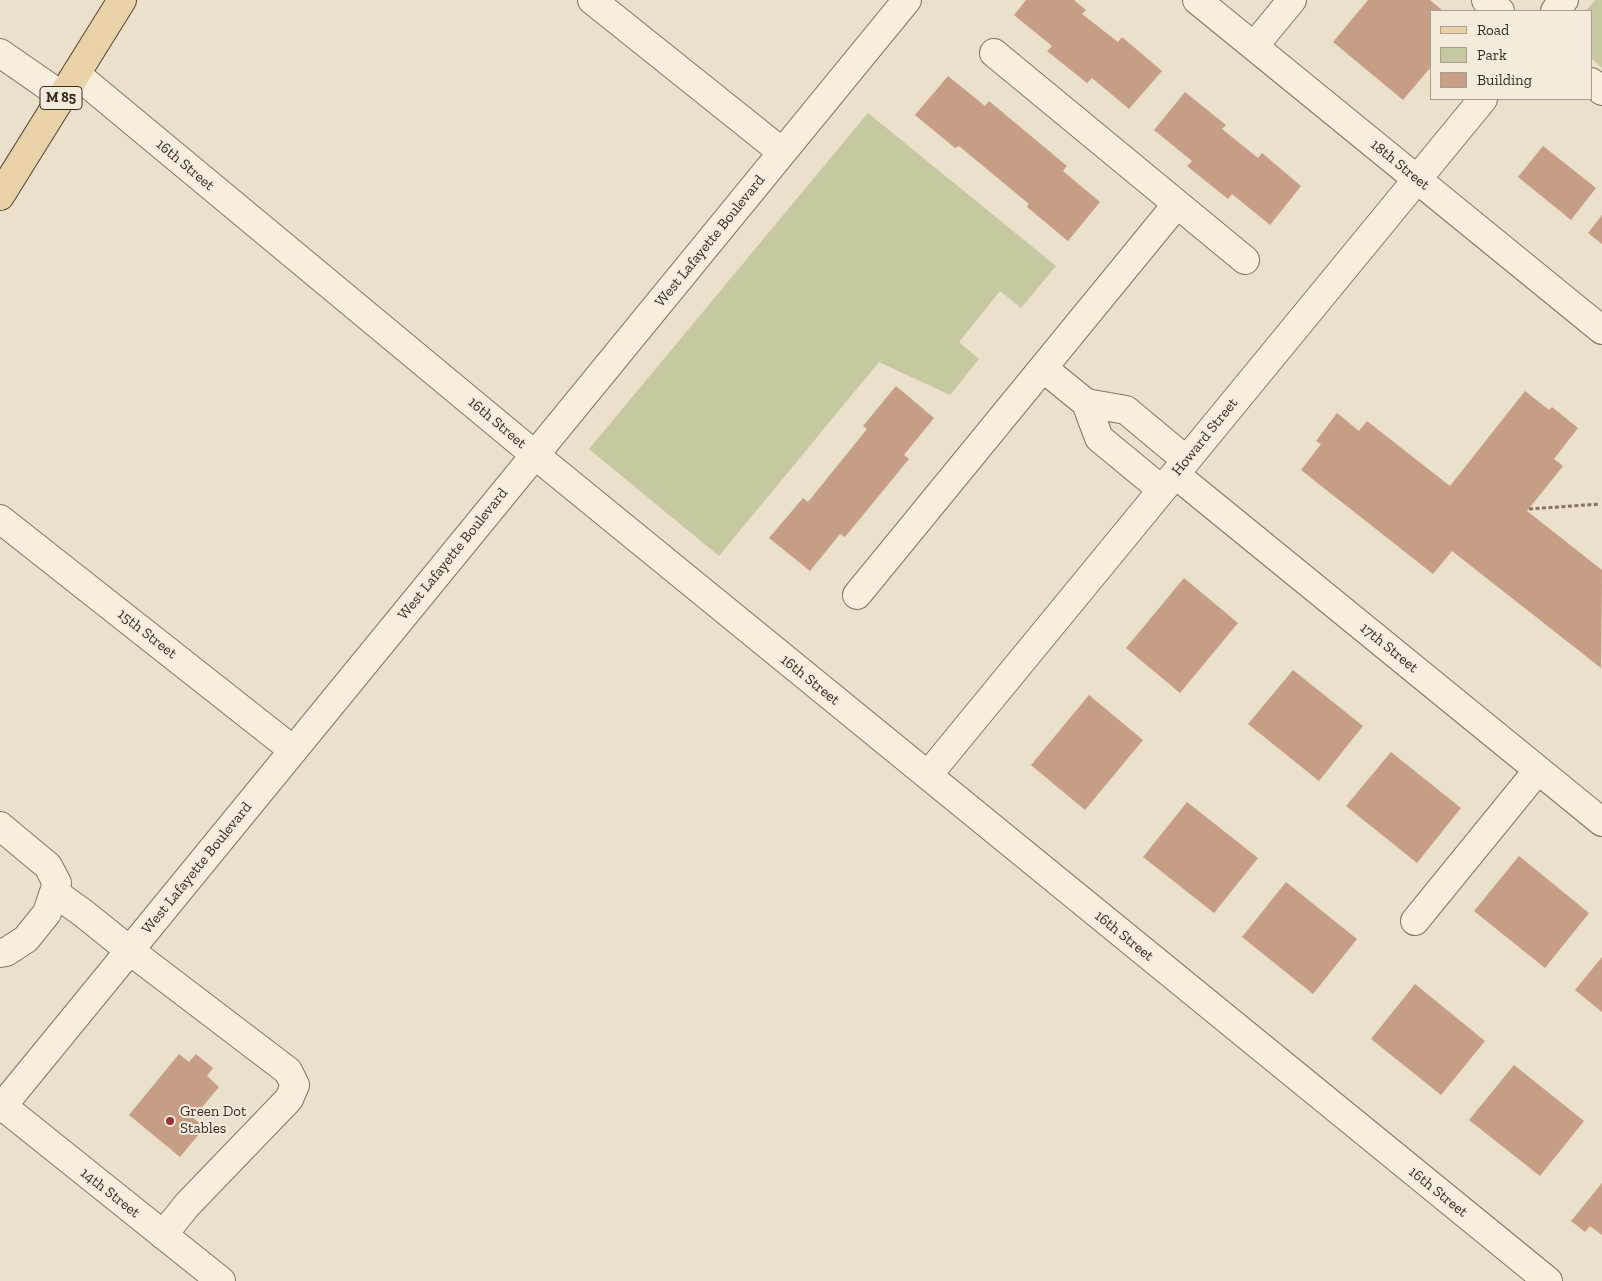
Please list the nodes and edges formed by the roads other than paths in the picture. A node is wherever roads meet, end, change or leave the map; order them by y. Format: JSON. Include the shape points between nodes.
{"nodes":[{"id":1,"x":122,"y":0,"type":"edge"},
{"id":2,"x":592,"y":0,"type":"edge"},
{"id":3,"x":908,"y":0,"type":"edge"},
{"id":4,"x":1197,"y":0,"type":"edge"},
{"id":5,"x":1292,"y":0,"type":"edge"},
{"id":6,"x":1486,"y":0,"type":"edge"},
{"id":7,"x":1564,"y":0,"type":"edge"},
{"id":8,"x":1499,"y":10,"type":"edge"},
{"id":9,"x":1555,"y":10,"type":"edge"},
{"id":10,"x":1254,"y":46,"type":"junction"},
{"id":11,"x":0,"y":53,"type":"edge"},
{"id":12,"x":994,"y":53,"type":"dead end"},
{"id":13,"x":1592,"y":83,"type":"edge"},
{"id":14,"x":69,"y":85,"type":"junction"},
{"id":15,"x":1602,"y":91,"type":"edge"},
{"id":16,"x":1482,"y":100,"type":"edge"},
{"id":17,"x":782,"y":152,"type":"junction"},
{"id":18,"x":1417,"y":179,"type":"junction"},
{"id":19,"x":0,"y":196,"type":"edge"},
{"id":20,"x":1177,"y":204,"type":"junction"},
{"id":21,"x":1245,"y":260,"type":"dead end"},
{"id":22,"x":1602,"y":330,"type":"edge"},
{"id":23,"x":1043,"y":368,"type":"junction"},
{"id":24,"x":1086,"y":403,"type":"junction"},
{"id":25,"x":535,"y":455,"type":"junction"},
{"id":26,"x":1174,"y":475,"type":"junction"},
{"id":27,"x":0,"y":519,"type":"edge"},
{"id":28,"x":856,"y":595,"type":"dead end"},
{"id":29,"x":293,"y":750,"type":"junction"},
{"id":30,"x":1538,"y":770,"type":"junction"},
{"id":31,"x":928,"y":775,"type":"junction"},
{"id":32,"x":1602,"y":822,"type":"edge"},
{"id":33,"x":0,"y":826,"type":"edge"},
{"id":34,"x":55,"y":893,"type":"junction"},
{"id":35,"x":1415,"y":921,"type":"dead end"},
{"id":36,"x":129,"y":950,"type":"junction"},
{"id":37,"x":0,"y":953,"type":"edge"},
{"id":38,"x":1,"y":1106,"type":"edge"},
{"id":39,"x":163,"y":1235,"type":"junction"},
{"id":40,"x":221,"y":1281,"type":"edge"},
{"id":41,"x":1548,"y":1281,"type":"edge"}],
"edges":[{"from":1,"to":14,"type":"main road","number":"M 85"},
{"from":2,"to":17,"type":"street"},
{"from":3,"to":17,"type":"street","name":"West Lafayette Boulevard"},
{"from":4,"to":10,"type":"street","name":"18th Street"},
{"from":5,"to":10,"type":"street"},
{"from":6,"to":8,"type":"street"},
{"from":7,"to":9,"type":"street"},
{"from":10,"to":18,"type":"street","name":"18th Street"},
{"from":11,"to":14,"type":"street","name":"16th Street"},
{"from":12,"to":20,"type":"street"},
{"from":13,"to":15,"type":"street"},
{"from":14,"to":19,"type":"main road","number":"M 85"},
{"from":14,"to":25,"type":"street","name":"16th Street"},
{"from":16,"to":18,"type":"street","name":"Howard Street"},
{"from":17,"to":25,"type":"street","name":"West Lafayette Boulevard"},
{"from":18,"to":22,"type":"street","name":"18th Street"},
{"from":18,"to":26,"type":"street","name":"Howard Street"},
{"from":20,"to":21,"type":"street"},
{"from":20,"to":23,"type":"street"},
{"from":23,"to":24,"type":"street"},
{"from":23,"to":28,"type":"street"},
{"from":24,"to":26,"type":"street","via":[[1099,438]]},
{"from":24,"to":26,"type":"street","via":[[1126,410]]},
{"from":25,"to":29,"type":"street","name":"West Lafayette Boulevard"},
{"from":25,"to":31,"type":"street","name":"16th Street"},
{"from":26,"to":30,"type":"street","name":"17th Street"},
{"from":26,"to":31,"type":"street","name":"Howard Street"},
{"from":27,"to":29,"type":"street","name":"15th Street"},
{"from":29,"to":36,"type":"street","name":"West Lafayette Boulevard"},
{"from":30,"to":32,"type":"street","name":"17th Street"},
{"from":30,"to":35,"type":"street"},
{"from":31,"to":41,"type":"street","name":"16th Street"},
{"from":33,"to":34,"type":"street","via":[[48,866],[57,883]]},
{"from":34,"to":36,"type":"street"},
{"from":34,"to":37,"type":"street","via":[[47,913],[26,939]]},
{"from":36,"to":38,"type":"street","name":"West Lafayette Boulevard"},
{"from":36,"to":39,"type":"street","via":[[288,1071],[295,1085],[289,1099]]},
{"from":38,"to":39,"type":"street","name":"14th Street"},
{"from":39,"to":40,"type":"street","name":"14th Street"}]}
